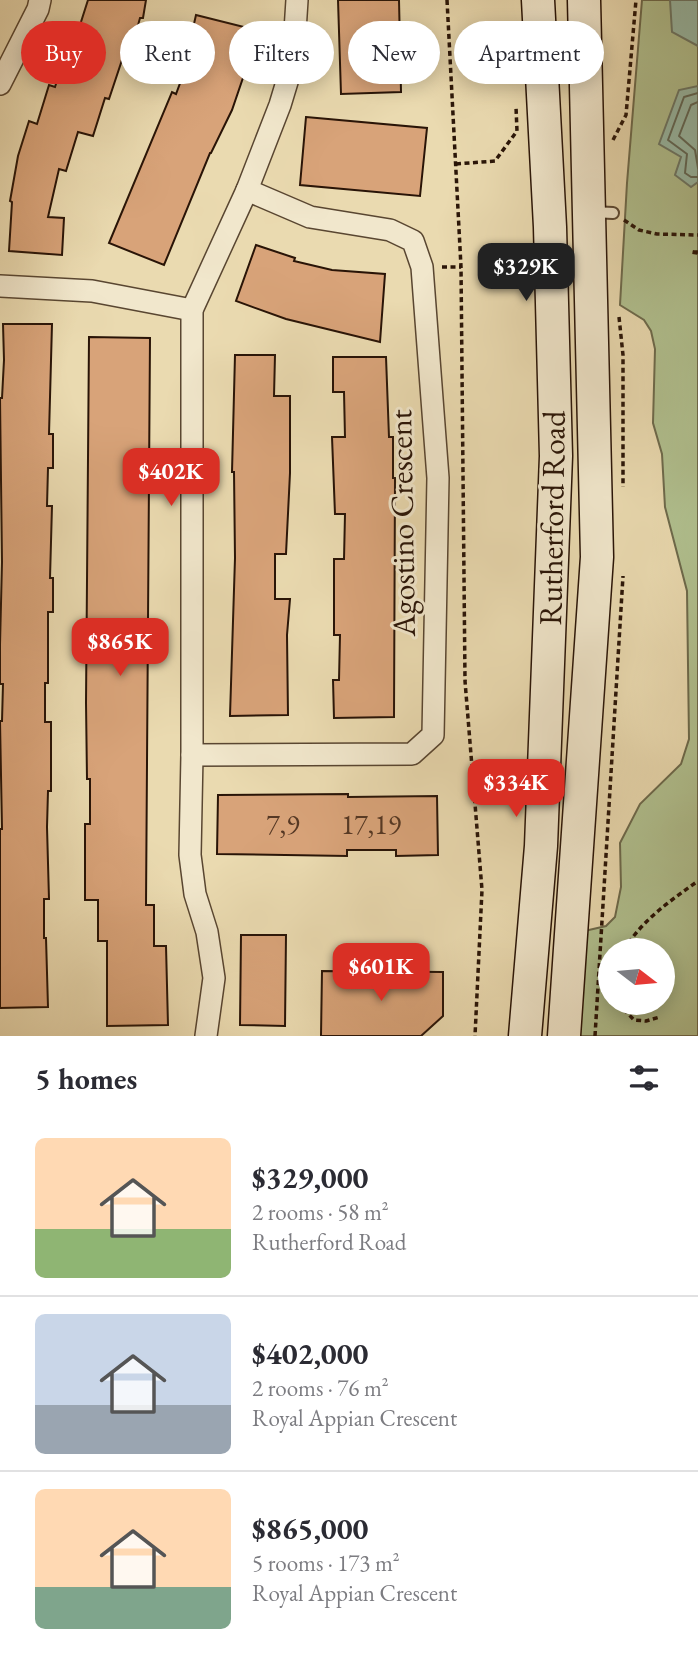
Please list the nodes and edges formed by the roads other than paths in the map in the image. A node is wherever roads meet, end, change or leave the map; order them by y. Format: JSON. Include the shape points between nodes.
{"nodes":[{"id":1,"x":40,"y":0,"type":"edge"},
{"id":2,"x":297,"y":0,"type":"edge"},
{"id":3,"x":538,"y":0,"type":"edge"},
{"id":4,"x":584,"y":0,"type":"edge"},
{"id":5,"x":0,"y":85,"type":"edge"},
{"id":6,"x":247,"y":190,"type":"junction"},
{"id":7,"x":0,"y":286,"type":"edge"},
{"id":8,"x":192,"y":310,"type":"junction"},
{"id":9,"x":192,"y":755,"type":"junction"},
{"id":10,"x":206,"y":1036,"type":"edge"},
{"id":11,"x":525,"y":1036,"type":"edge"},
{"id":12,"x":564,"y":1036,"type":"edge"}],
"edges":[{"from":1,"to":5,"type":"street"},
{"from":2,"to":6,"type":"street","via":[[293,62]]},
{"from":3,"to":11,"type":"main road","name":"Rutherford Road","via":[[556,456],[541,846]]},
{"from":4,"to":12,"type":"main road","name":"Rutherford Road","via":[[601,212],[597,557]]},
{"from":6,"to":8,"type":"street"},
{"from":6,"to":9,"type":"street","name":"Agostino Crescent","via":[[310,217],[390,230],[413,241],[422,267],[438,478],[433,735],[412,754]]},
{"from":7,"to":8,"type":"street","via":[[92,290]]},
{"from":8,"to":9,"type":"street"},
{"from":9,"to":10,"type":"street","via":[[190,855],[214,978]]}]}
